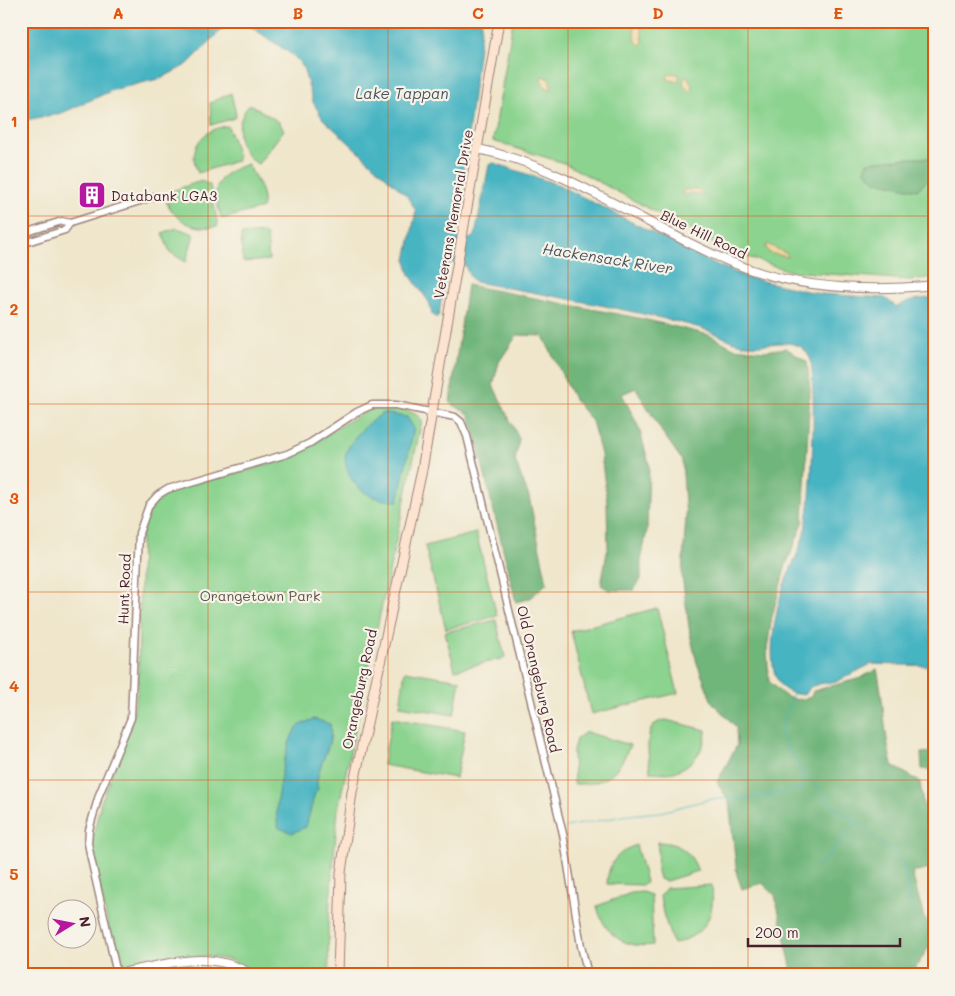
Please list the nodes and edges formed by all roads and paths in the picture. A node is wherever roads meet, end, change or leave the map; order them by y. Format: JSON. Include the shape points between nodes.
{"nodes":[{"id":1,"x":499,"y":21,"type":"edge"},
{"id":2,"x":478,"y":149,"type":"junction"},
{"id":3,"x":156,"y":196,"type":"dead end"},
{"id":4,"x":70,"y":223,"type":"junction"},
{"id":5,"x":21,"y":234,"type":"edge"},
{"id":6,"x":21,"y":244,"type":"edge"},
{"id":7,"x":934,"y":285,"type":"edge"},
{"id":8,"x":432,"y":412,"type":"junction"},
{"id":9,"x":163,"y":965,"type":"junction"},
{"id":10,"x":117,"y":974,"type":"junction"},
{"id":11,"x":108,"y":975,"type":"edge"},
{"id":12,"x":165,"y":975,"type":"edge"},
{"id":13,"x":253,"y":975,"type":"edge"},
{"id":14,"x":338,"y":975,"type":"edge"},
{"id":15,"x":588,"y":975,"type":"edge"}],
"edges":[{"from":1,"to":2,"type":"main road","name":"Veterans Memorial Drive"},
{"from":2,"to":7,"type":"street","name":"Blue Hill Road","via":[[550,171],[708,252],[757,272],[795,281],[873,289]]},
{"from":2,"to":8,"type":"main road","name":"Veterans Memorial Drive"},
{"from":3,"to":4,"type":"street"},
{"from":4,"to":5,"type":"street","via":[[62,221]]},
{"from":4,"to":6,"type":"street","via":[[65,230]]},
{"from":8,"to":10,"type":"street","name":"Hunt Road","via":[[381,403],[365,408],[326,434],[287,454],[181,484],[158,495],[149,505],[139,534],[131,718],[99,796],[88,843]]},
{"from":8,"to":14,"type":"main road","name":"Orangeburg Road","via":[[352,792],[341,873]]},
{"from":8,"to":15,"type":"street","name":"Old Orangeburg Road","via":[[458,419],[467,436],[563,834]]},
{"from":9,"to":10,"type":"street"},
{"from":9,"to":12,"type":"street"},
{"from":9,"to":13,"type":"street","via":[[202,958],[233,964]]},
{"from":10,"to":11,"type":"street"}]}
